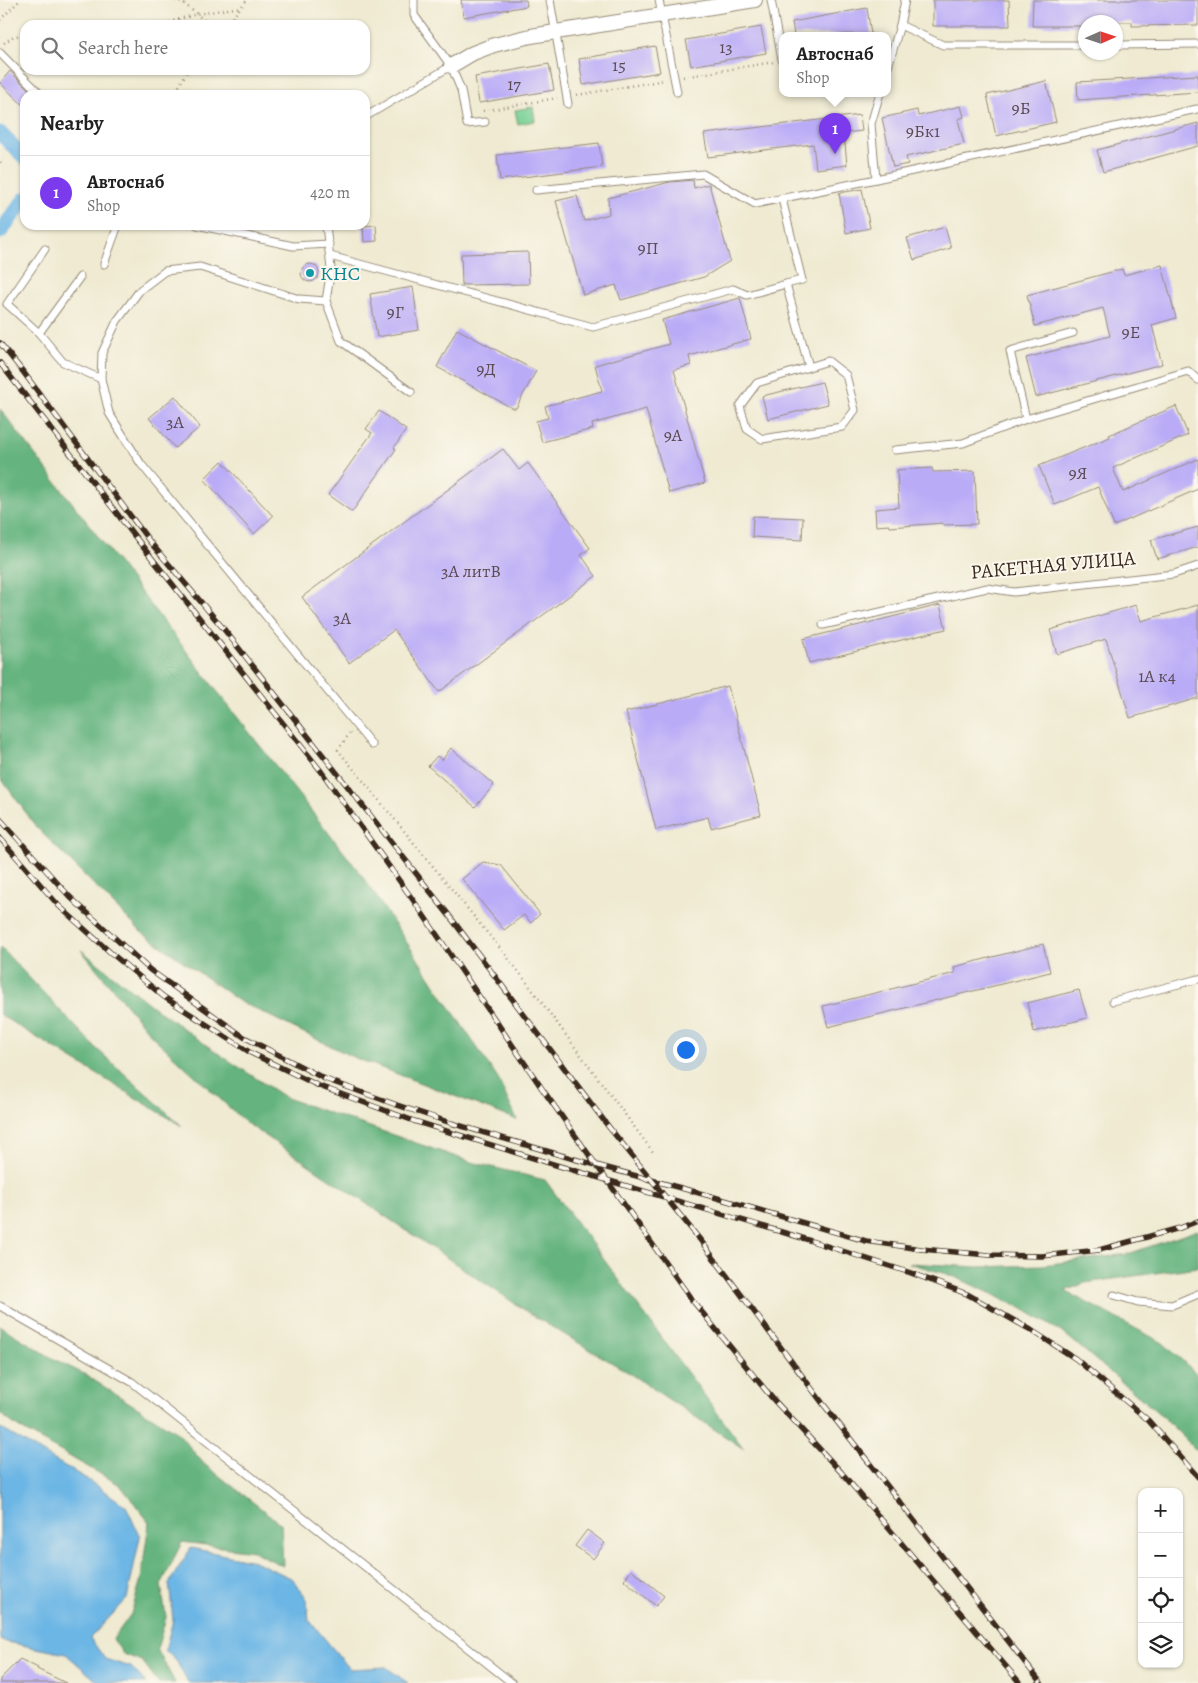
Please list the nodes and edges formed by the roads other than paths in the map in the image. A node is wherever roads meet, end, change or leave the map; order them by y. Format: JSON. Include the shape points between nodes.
{"nodes":[{"id":1,"x":414,"y":0,"type":"edge"},
{"id":2,"x":550,"y":0,"type":"edge"},
{"id":3,"x":659,"y":0,"type":"edge"},
{"id":4,"x":755,"y":0,"type":"edge"},
{"id":5,"x":771,"y":0,"type":"edge"},
{"id":6,"x":905,"y":0,"type":"edge"},
{"id":7,"x":662,"y":15,"type":"junction"},
{"id":8,"x":900,"y":25,"type":"junction"},
{"id":9,"x":556,"y":32,"type":"junction"},
{"id":10,"x":779,"y":44,"type":"edge"},
{"id":11,"x":1198,"y":44,"type":"edge"},
{"id":12,"x":1078,"y":45,"type":"edge"},
{"id":13,"x":1123,"y":45,"type":"edge"},
{"id":14,"x":0,"y":53,"type":"edge"},
{"id":15,"x":891,"y":56,"type":"edge"},
{"id":16,"x":451,"y":66,"type":"junction"},
{"id":17,"x":20,"y":73,"type":"edge"},
{"id":18,"x":21,"y":75,"type":"edge"},
{"id":19,"x":36,"y":90,"type":"edge"},
{"id":20,"x":676,"y":92,"type":"dead end"},
{"id":21,"x":879,"y":97,"type":"edge"},
{"id":22,"x":568,"y":100,"type":"road end"},
{"id":23,"x":1197,"y":109,"type":"edge"},
{"id":24,"x":370,"y":114,"type":"edge"},
{"id":25,"x":485,"y":122,"type":"dead end"},
{"id":26,"x":876,"y":179,"type":"junction"},
{"id":27,"x":536,"y":190,"type":"dead end"},
{"id":28,"x":782,"y":199,"type":"junction"},
{"id":29,"x":116,"y":230,"type":"edge"},
{"id":30,"x":220,"y":230,"type":"edge"},
{"id":31,"x":327,"y":230,"type":"edge"},
{"id":32,"x":329,"y":244,"type":"junction"},
{"id":33,"x":45,"y":249,"type":"dead end"},
{"id":34,"x":330,"y":256,"type":"junction"},
{"id":35,"x":104,"y":264,"type":"dead end"},
{"id":36,"x":80,"y":277,"type":"dead end"},
{"id":37,"x":786,"y":284,"type":"junction"},
{"id":38,"x":326,"y":301,"type":"junction"},
{"id":39,"x":39,"y":333,"type":"junction"},
{"id":40,"x":1073,"y":333,"type":"dead end"},
{"id":41,"x":809,"y":367,"type":"junction"},
{"id":42,"x":101,"y":379,"type":"junction"},
{"id":43,"x":1198,"y":380,"type":"edge"},
{"id":44,"x":411,"y":392,"type":"dead end"},
{"id":45,"x":1026,"y":419,"type":"junction"},
{"id":46,"x":895,"y":450,"type":"dead end"},
{"id":47,"x":1198,"y":566,"type":"edge"},
{"id":48,"x":823,"y":625,"type":"dead end"},
{"id":49,"x":372,"y":746,"type":"dead end"},
{"id":50,"x":1198,"y":979,"type":"edge"},
{"id":51,"x":1113,"y":1002,"type":"dead end"},
{"id":52,"x":1198,"y":1294,"type":"edge"},
{"id":53,"x":1114,"y":1295,"type":"dead end"},
{"id":54,"x":0,"y":1306,"type":"edge"},
{"id":55,"x":512,"y":1683,"type":"edge"}],
"edges":[{"from":1,"to":16,"type":"lane","via":[[414,15]]},
{"from":2,"to":9,"type":"lane"},
{"from":3,"to":7,"type":"lane"},
{"from":4,"to":7,"type":"street"},
{"from":5,"to":10,"type":"lane"},
{"from":6,"to":8,"type":"lane"},
{"from":7,"to":9,"type":"street"},
{"from":7,"to":20,"type":"lane"},
{"from":8,"to":12,"type":"lane","via":[[943,45]]},
{"from":8,"to":15,"type":"lane"},
{"from":9,"to":16,"type":"street","via":[[494,45]]},
{"from":9,"to":22,"type":"lane"},
{"from":11,"to":13,"type":"lane"},
{"from":14,"to":17,"type":"lane"},
{"from":16,"to":24,"type":"lane"},
{"from":16,"to":25,"type":"lane","via":[[461,90],[467,124]]},
{"from":18,"to":19,"type":"lane"},
{"from":21,"to":26,"type":"lane","via":[[870,124]]},
{"from":23,"to":26,"type":"lane"},
{"from":26,"to":28,"type":"lane"},
{"from":27,"to":28,"type":"lane","via":[[703,174],[755,204]]},
{"from":28,"to":37,"type":"lane","via":[[802,280]]},
{"from":29,"to":35,"type":"lane"},
{"from":30,"to":32,"type":"lane","via":[[293,246]]},
{"from":31,"to":32,"type":"lane"},
{"from":32,"to":34,"type":"lane"},
{"from":33,"to":39,"type":"lane","via":[[7,304]]},
{"from":34,"to":37,"type":"lane","via":[[593,327],[733,289],[747,295]]},
{"from":34,"to":38,"type":"lane"},
{"from":36,"to":39,"type":"lane"},
{"from":37,"to":41,"type":"lane"},
{"from":38,"to":42,"type":"lane","via":[[299,299],[200,266],[165,271],[140,290],[117,321],[102,353]]},
{"from":38,"to":44,"type":"lane","via":[[341,341]]},
{"from":39,"to":42,"type":"lane","via":[[63,362]]},
{"from":40,"to":45,"type":"lane","via":[[1010,351]]},
{"from":41,"to":41,"type":"lane","via":[[828,361],[846,374],[856,410],[842,427],[762,439],[747,429],[740,406],[757,384]]},
{"from":42,"to":49,"type":"lane","via":[[109,412],[141,464]]},
{"from":43,"to":45,"type":"lane","via":[[1188,371]]},
{"from":45,"to":46,"type":"lane","via":[[963,443]]},
{"from":47,"to":48,"type":"lane","name":"РАКЕТНАЯ УЛИЦА","via":[[1174,574],[1014,592],[987,588]]},
{"from":50,"to":51,"type":"lane"},
{"from":52,"to":53,"type":"lane","via":[[1172,1305],[1138,1302]]},
{"from":54,"to":55,"type":"lane","via":[[132,1382]]}]}
